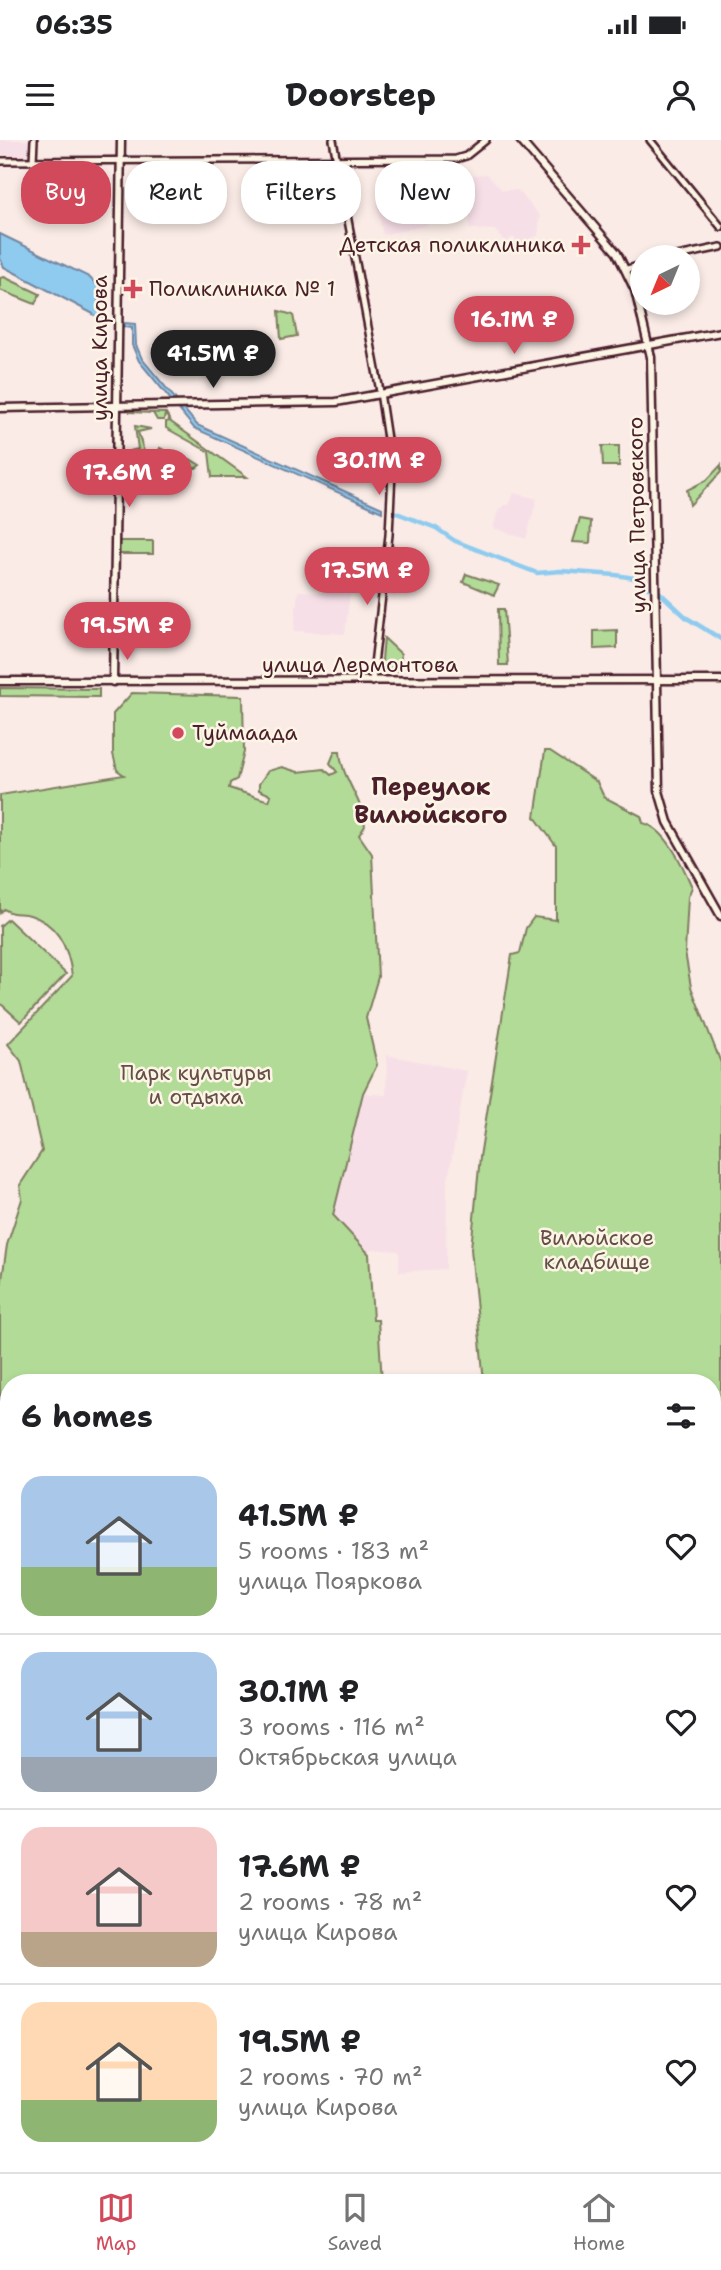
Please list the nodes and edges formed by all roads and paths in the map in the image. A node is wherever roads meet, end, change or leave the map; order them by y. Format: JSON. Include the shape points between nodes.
{"nodes":[{"id":1,"x":34,"y":140,"type":"edge"},
{"id":2,"x":121,"y":140,"type":"edge"},
{"id":3,"x":333,"y":140,"type":"edge"},
{"id":4,"x":486,"y":140,"type":"edge"},
{"id":5,"x":520,"y":140,"type":"edge"},
{"id":6,"x":650,"y":140,"type":"edge"},
{"id":7,"x":337,"y":159,"type":"junction"},
{"id":8,"x":0,"y":161,"type":"edge"},
{"id":9,"x":21,"y":161,"type":"edge"},
{"id":10,"x":33,"y":161,"type":"edge"},
{"id":11,"x":111,"y":161,"type":"edge"},
{"id":12,"x":120,"y":161,"type":"junction"},
{"id":13,"x":721,"y":227,"type":"edge"},
{"id":14,"x":721,"y":247,"type":"edge"},
{"id":15,"x":700,"y":251,"type":"edge"},
{"id":16,"x":630,"y":268,"type":"edge"},
{"id":17,"x":627,"y":269,"type":"junction"},
{"id":18,"x":721,"y":332,"type":"edge"},
{"id":19,"x":648,"y":345,"type":"junction"},
{"id":20,"x":381,"y":395,"type":"junction"},
{"id":21,"x":116,"y":405,"type":"junction"},
{"id":22,"x":0,"y":408,"type":"edge"},
{"id":23,"x":655,"y":680,"type":"junction"},
{"id":24,"x":721,"y":680,"type":"edge"},
{"id":25,"x":0,"y":681,"type":"edge"},
{"id":26,"x":113,"y":682,"type":"junction"},
{"id":27,"x":373,"y":682,"type":"junction"},
{"id":28,"x":721,"y":916,"type":"edge"}],
"edges":[{"from":1,"to":10,"type":"street"},
{"from":2,"to":12,"type":"main road","name":"улица Кирова"},
{"from":3,"to":7,"type":"street"},
{"from":4,"to":7,"type":"street","via":[[459,159]]},
{"from":5,"to":17,"type":"main road","name":"улица Петровского"},
{"from":6,"to":13,"type":"street"},
{"from":7,"to":12,"type":"street"},
{"from":7,"to":20,"type":"street"},
{"from":8,"to":9,"type":"street"},
{"from":11,"to":12,"type":"street"},
{"from":12,"to":21,"type":"main road","name":"улица Кирова"},
{"from":14,"to":15,"type":"street"},
{"from":16,"to":17,"type":"street"},
{"from":17,"to":19,"type":"main road","name":"улица Петровского"},
{"from":18,"to":19,"type":"main road"},
{"from":19,"to":20,"type":"main road"},
{"from":19,"to":23,"type":"main road","name":"улица Петровского","via":[[655,485]]},
{"from":20,"to":21,"type":"main road","via":[[336,402]]},
{"from":20,"to":27,"type":"street","via":[[392,492]]},
{"from":21,"to":22,"type":"main road"},
{"from":21,"to":26,"type":"main road","name":"улица Кирова"},
{"from":23,"to":24,"type":"main road","name":"улица Лермонтова"},
{"from":23,"to":27,"type":"main road","name":"улица Лермонтова"},
{"from":23,"to":28,"type":"main road","name":"улица Петровского","via":[[661,802]]},
{"from":25,"to":26,"type":"main road","name":"улица Лермонтова"},
{"from":26,"to":27,"type":"main road","name":"улица Лермонтова"}]}
